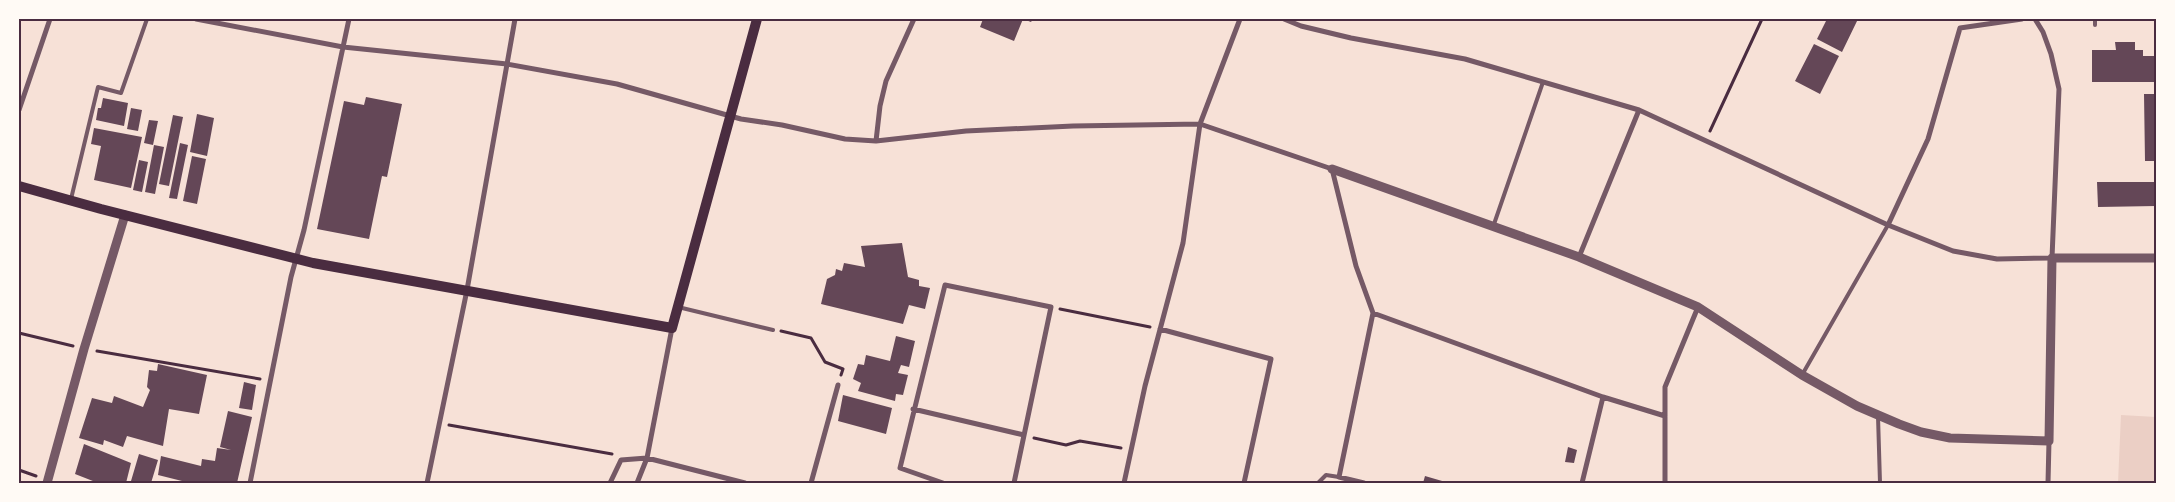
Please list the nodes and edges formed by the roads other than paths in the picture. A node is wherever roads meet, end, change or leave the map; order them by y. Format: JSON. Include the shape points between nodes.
{"nodes":[{"id":1,"x":50,"y":19,"type":"edge"},
{"id":2,"x":147,"y":19,"type":"edge"},
{"id":3,"x":196,"y":19,"type":"edge"},
{"id":4,"x":349,"y":19,"type":"edge"},
{"id":5,"x":515,"y":19,"type":"edge"},
{"id":6,"x":757,"y":19,"type":"edge"},
{"id":7,"x":914,"y":19,"type":"edge"},
{"id":8,"x":1240,"y":19,"type":"edge"},
{"id":9,"x":1284,"y":19,"type":"edge"},
{"id":10,"x":2022,"y":19,"type":"edge"},
{"id":11,"x":2035,"y":19,"type":"edge"},
{"id":12,"x":2095,"y":19,"type":"edge"},
{"id":13,"x":2095,"y":25,"type":"dead end"},
{"id":14,"x":343,"y":47,"type":"junction"},
{"id":15,"x":508,"y":64,"type":"junction"},
{"id":16,"x":1543,"y":82,"type":"junction"},
{"id":17,"x":19,"y":110,"type":"edge"},
{"id":18,"x":1639,"y":110,"type":"junction"},
{"id":19,"x":730,"y":116,"type":"junction"},
{"id":20,"x":1200,"y":124,"type":"junction"},
{"id":21,"x":876,"y":141,"type":"junction"},
{"id":22,"x":1332,"y":169,"type":"junction"},
{"id":23,"x":19,"y":186,"type":"edge"},
{"id":24,"x":71,"y":201,"type":"junction"},
{"id":25,"x":125,"y":215,"type":"junction"},
{"id":26,"x":1888,"y":225,"type":"junction"},
{"id":27,"x":1493,"y":227,"type":"junction"},
{"id":28,"x":1579,"y":258,"type":"junction"},
{"id":29,"x":2052,"y":258,"type":"junction"},
{"id":30,"x":2156,"y":258,"type":"edge"},
{"id":31,"x":296,"y":259,"type":"junction"},
{"id":32,"x":467,"y":290,"type":"junction"},
{"id":33,"x":678,"y":306,"type":"junction"},
{"id":34,"x":1698,"y":307,"type":"junction"},
{"id":35,"x":1373,"y":313,"type":"junction"},
{"id":36,"x":672,"y":328,"type":"junction"},
{"id":37,"x":1160,"y":329,"type":"junction"},
{"id":38,"x":774,"y":330,"type":"road end"},
{"id":39,"x":1802,"y":375,"type":"junction"},
{"id":40,"x":838,"y":385,"type":"road end"},
{"id":41,"x":1603,"y":397,"type":"junction"},
{"id":42,"x":914,"y":409,"type":"junction"},
{"id":43,"x":1665,"y":416,"type":"junction"},
{"id":44,"x":1878,"y":416,"type":"junction"},
{"id":45,"x":1024,"y":435,"type":"junction"},
{"id":46,"x":2049,"y":441,"type":"junction"},
{"id":47,"x":647,"y":458,"type":"junction"},
{"id":48,"x":1339,"y":477,"type":"junction"},
{"id":49,"x":46,"y":483,"type":"edge"},
{"id":50,"x":250,"y":483,"type":"edge"},
{"id":51,"x":427,"y":483,"type":"edge"},
{"id":52,"x":610,"y":483,"type":"edge"},
{"id":53,"x":637,"y":483,"type":"edge"},
{"id":54,"x":745,"y":483,"type":"edge"},
{"id":55,"x":811,"y":483,"type":"edge"},
{"id":56,"x":943,"y":483,"type":"edge"},
{"id":57,"x":1014,"y":483,"type":"edge"},
{"id":58,"x":1124,"y":483,"type":"edge"},
{"id":59,"x":1244,"y":483,"type":"edge"},
{"id":60,"x":1318,"y":483,"type":"edge"},
{"id":61,"x":1364,"y":483,"type":"edge"},
{"id":62,"x":1582,"y":483,"type":"edge"},
{"id":63,"x":1665,"y":483,"type":"edge"},
{"id":64,"x":1880,"y":483,"type":"edge"},
{"id":65,"x":2048,"y":483,"type":"edge"}],
"edges":[{"from":1,"to":17,"type":"street"},
{"from":2,"to":24,"type":"lane","via":[[121,93],[98,87]]},
{"from":3,"to":14,"type":"street"},
{"from":4,"to":14,"type":"street"},
{"from":5,"to":15,"type":"street"},
{"from":6,"to":19,"type":"main road"},
{"from":7,"to":21,"type":"street","via":[[886,81]]},
{"from":8,"to":20,"type":"street"},
{"from":9,"to":16,"type":"street","via":[[1351,38],[1465,59]]},
{"from":10,"to":26,"type":"street","via":[[1960,28],[1928,140]]},
{"from":11,"to":29,"type":"street","via":[[2051,54],[2059,89]]},
{"from":12,"to":13,"type":"lane"},
{"from":14,"to":15,"type":"street"},
{"from":14,"to":31,"type":"street"},
{"from":15,"to":19,"type":"street","via":[[617,84]]},
{"from":15,"to":32,"type":"street"},
{"from":16,"to":18,"type":"street"},
{"from":16,"to":27,"type":"lane"},
{"from":18,"to":26,"type":"street"},
{"from":18,"to":28,"type":"street"},
{"from":19,"to":21,"type":"street","via":[[845,139]]},
{"from":19,"to":33,"type":"main road"},
{"from":20,"to":21,"type":"street","via":[[976,130]]},
{"from":20,"to":22,"type":"street"},
{"from":20,"to":37,"type":"street","via":[[1183,242]]},
{"from":22,"to":27,"type":"street"},
{"from":22,"to":35,"type":"street","via":[[1356,266]]},
{"from":23,"to":24,"type":"main road"},
{"from":24,"to":25,"type":"main road"},
{"from":25,"to":31,"type":"main road"},
{"from":25,"to":49,"type":"street"},
{"from":26,"to":29,"type":"street","via":[[1953,252],[1997,259]]},
{"from":26,"to":39,"type":"lane"},
{"from":27,"to":28,"type":"street"},
{"from":28,"to":34,"type":"street"},
{"from":29,"to":30,"type":"street"},
{"from":29,"to":46,"type":"street"},
{"from":31,"to":32,"type":"main road"},
{"from":31,"to":50,"type":"street"},
{"from":32,"to":36,"type":"main road"},
{"from":32,"to":51,"type":"street"},
{"from":33,"to":36,"type":"main road"},
{"from":33,"to":38,"type":"lane"},
{"from":34,"to":39,"type":"street"},
{"from":34,"to":43,"type":"street","via":[[1664,387]]},
{"from":35,"to":41,"type":"street"},
{"from":35,"to":48,"type":"street"},
{"from":36,"to":47,"type":"street"},
{"from":37,"to":58,"type":"street"},
{"from":37,"to":59,"type":"street","via":[[1271,359]]},
{"from":39,"to":44,"type":"street"},
{"from":40,"to":55,"type":"street"},
{"from":41,"to":43,"type":"street"},
{"from":41,"to":62,"type":"street"},
{"from":42,"to":45,"type":"street"},
{"from":42,"to":45,"type":"street","via":[[945,285],[1051,307]]},
{"from":42,"to":56,"type":"street","via":[[900,468]]},
{"from":43,"to":63,"type":"street"},
{"from":44,"to":46,"type":"street","via":[[1920,432],[1950,438]]},
{"from":44,"to":64,"type":"lane"},
{"from":45,"to":57,"type":"street"},
{"from":46,"to":65,"type":"street"},
{"from":47,"to":52,"type":"street","via":[[620,460]]},
{"from":47,"to":53,"type":"street"},
{"from":47,"to":54,"type":"street"},
{"from":48,"to":60,"type":"lane","via":[[1326,476]]},
{"from":48,"to":61,"type":"street"}]}
